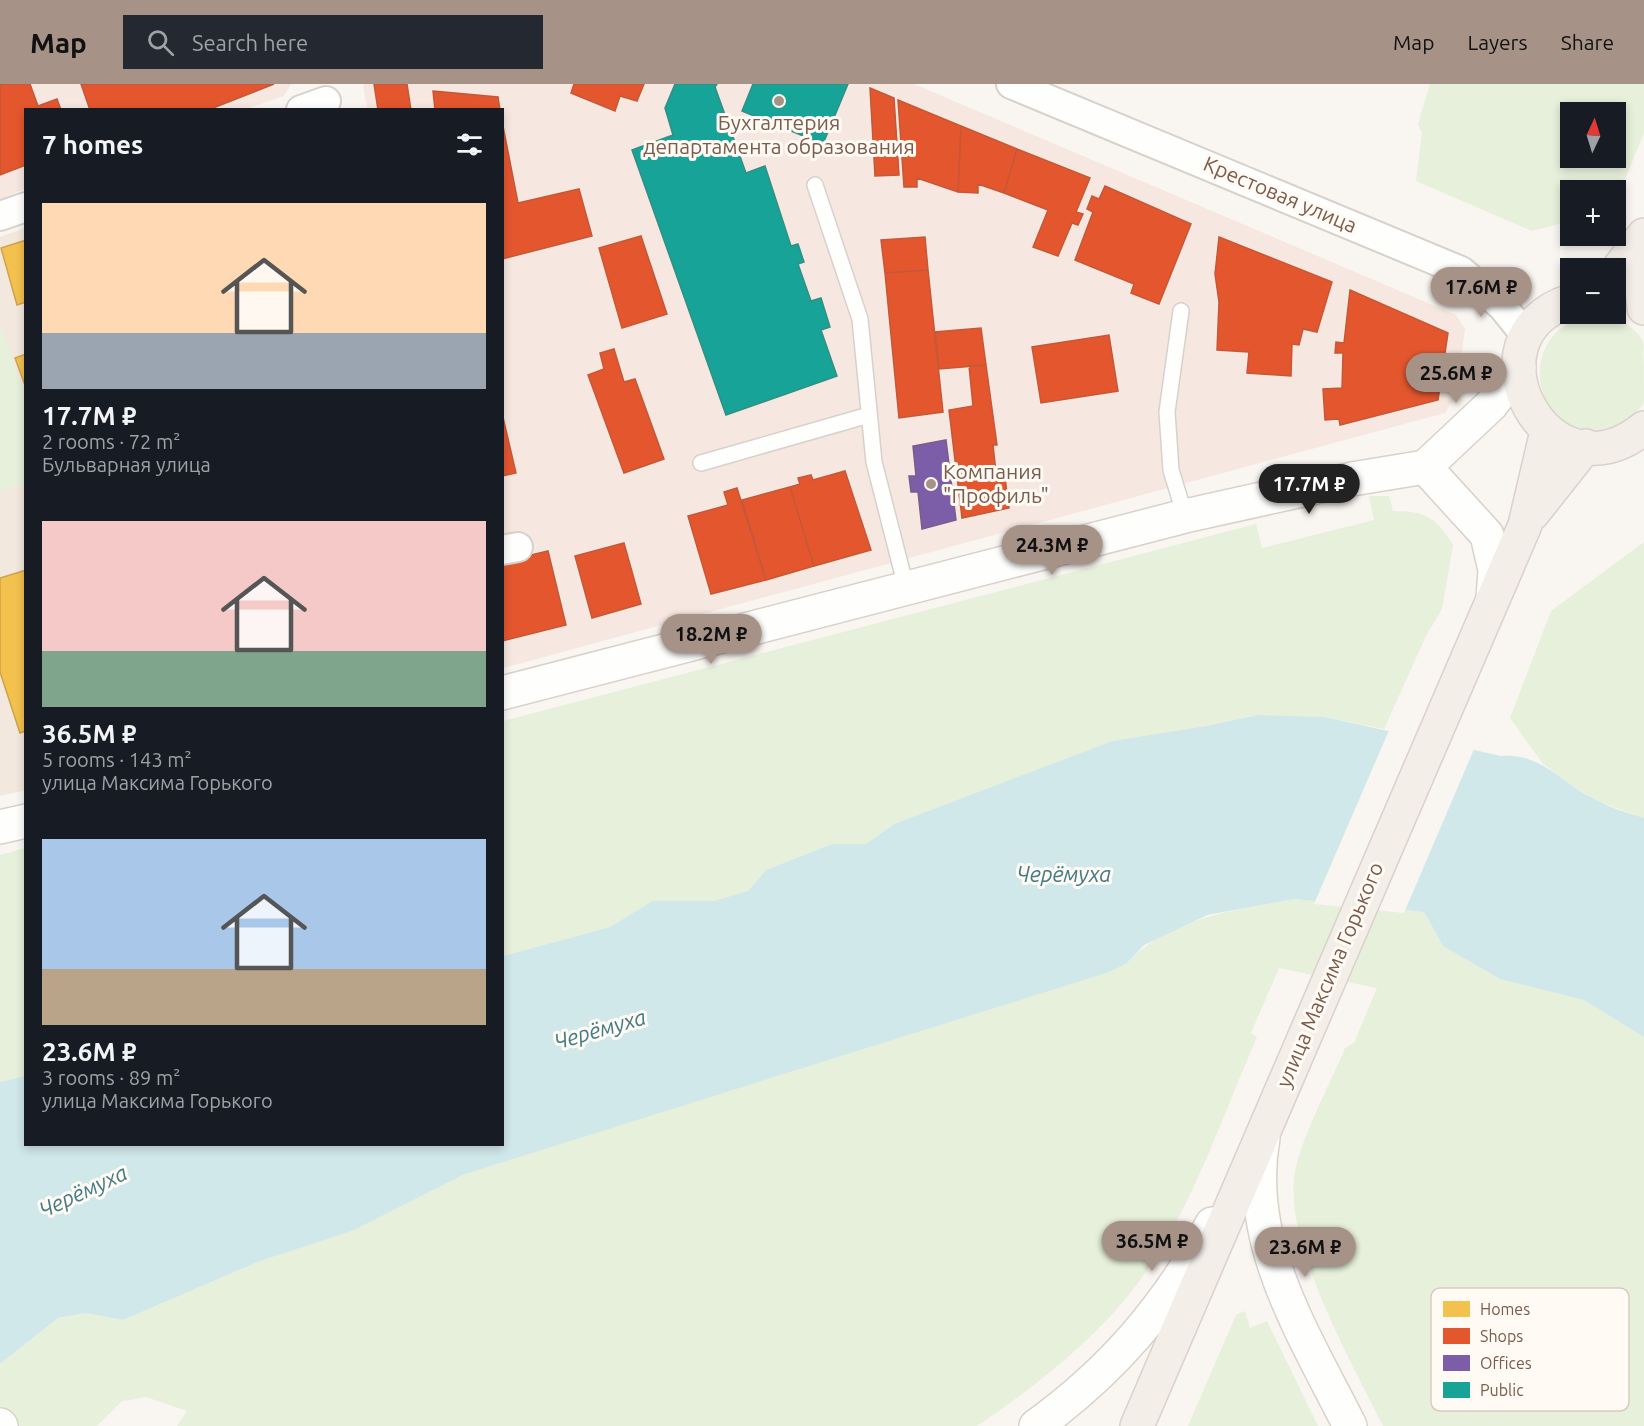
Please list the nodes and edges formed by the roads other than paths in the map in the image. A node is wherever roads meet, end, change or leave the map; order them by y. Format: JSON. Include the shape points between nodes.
{"nodes":[{"id":1,"x":1011,"y":84,"type":"edge"},
{"id":2,"x":815,"y":185,"type":"dead end"},
{"id":3,"x":24,"y":208,"type":"edge"},
{"id":4,"x":0,"y":216,"type":"edge"},
{"id":5,"x":1644,"y":235,"type":"edge"},
{"id":6,"x":1644,"y":253,"type":"edge"},
{"id":7,"x":1626,"y":259,"type":"edge"},
{"id":8,"x":1626,"y":305,"type":"edge"},
{"id":9,"x":1560,"y":307,"type":"edge"},
{"id":10,"x":1644,"y":308,"type":"edge"},
{"id":11,"x":1181,"y":310,"type":"dead end"},
{"id":12,"x":1644,"y":316,"type":"edge"},
{"id":13,"x":1523,"y":352,"type":"junction"},
{"id":14,"x":869,"y":415,"type":"junction"},
{"id":15,"x":1547,"y":431,"type":"junction"},
{"id":16,"x":1642,"y":431,"type":"edge"},
{"id":17,"x":1586,"y":447,"type":"junction"},
{"id":18,"x":701,"y":463,"type":"dead end"},
{"id":19,"x":1425,"y":467,"type":"junction"},
{"id":20,"x":1185,"y":516,"type":"junction"},
{"id":21,"x":1525,"y":525,"type":"junction"},
{"id":22,"x":906,"y":587,"type":"junction"},
{"id":23,"x":1493,"y":598,"type":"junction"},
{"id":24,"x":504,"y":692,"type":"edge"},
{"id":25,"x":24,"y":821,"type":"edge"},
{"id":26,"x":0,"y":827,"type":"edge"},
{"id":27,"x":1267,"y":1122,"type":"junction"},
{"id":28,"x":1036,"y":1426,"type":"edge"},
{"id":29,"x":1137,"y":1426,"type":"edge"},
{"id":30,"x":1350,"y":1426,"type":"edge"}],
"edges":[{"from":1,"to":13,"type":"street","name":"Крестовая улица","via":[[1461,271],[1502,306]]},
{"from":2,"to":14,"type":"lane","via":[[860,319]]},
{"from":3,"to":4,"type":"street"},
{"from":5,"to":7,"type":"main road"},
{"from":6,"to":10,"type":"main road"},
{"from":8,"to":12,"type":"main road"},
{"from":9,"to":13,"type":"main road","via":[[1544,316]]},
{"from":11,"to":20,"type":"lane","via":[[1167,412],[1171,470]]},
{"from":13,"to":15,"type":"main road","via":[[1522,396]]},
{"from":13,"to":19,"type":"street","via":[[1491,405]]},
{"from":14,"to":18,"type":"lane"},
{"from":14,"to":22,"type":"lane","via":[[874,462]]},
{"from":15,"to":17,"type":"main road","via":[[1565,442]]},
{"from":15,"to":21,"type":"main road"},
{"from":16,"to":17,"type":"main road","via":[[1614,444]]},
{"from":17,"to":21,"type":"main road"},
{"from":19,"to":20,"type":"street"},
{"from":19,"to":23,"type":"street","via":[[1486,535],[1496,570]]},
{"from":20,"to":22,"type":"street"},
{"from":21,"to":23,"type":"main road","name":"улица Максима Горького"},
{"from":22,"to":24,"type":"street"},
{"from":23,"to":27,"type":"main road","name":"улица Максима Горького"},
{"from":25,"to":26,"type":"street"},
{"from":27,"to":28,"type":"street","via":[[1204,1238],[1160,1305],[1104,1372]]},
{"from":27,"to":29,"type":"main road","name":"улица Максима Горького"},
{"from":27,"to":30,"type":"street","via":[[1260,1171],[1269,1254],[1282,1290]]}]}
